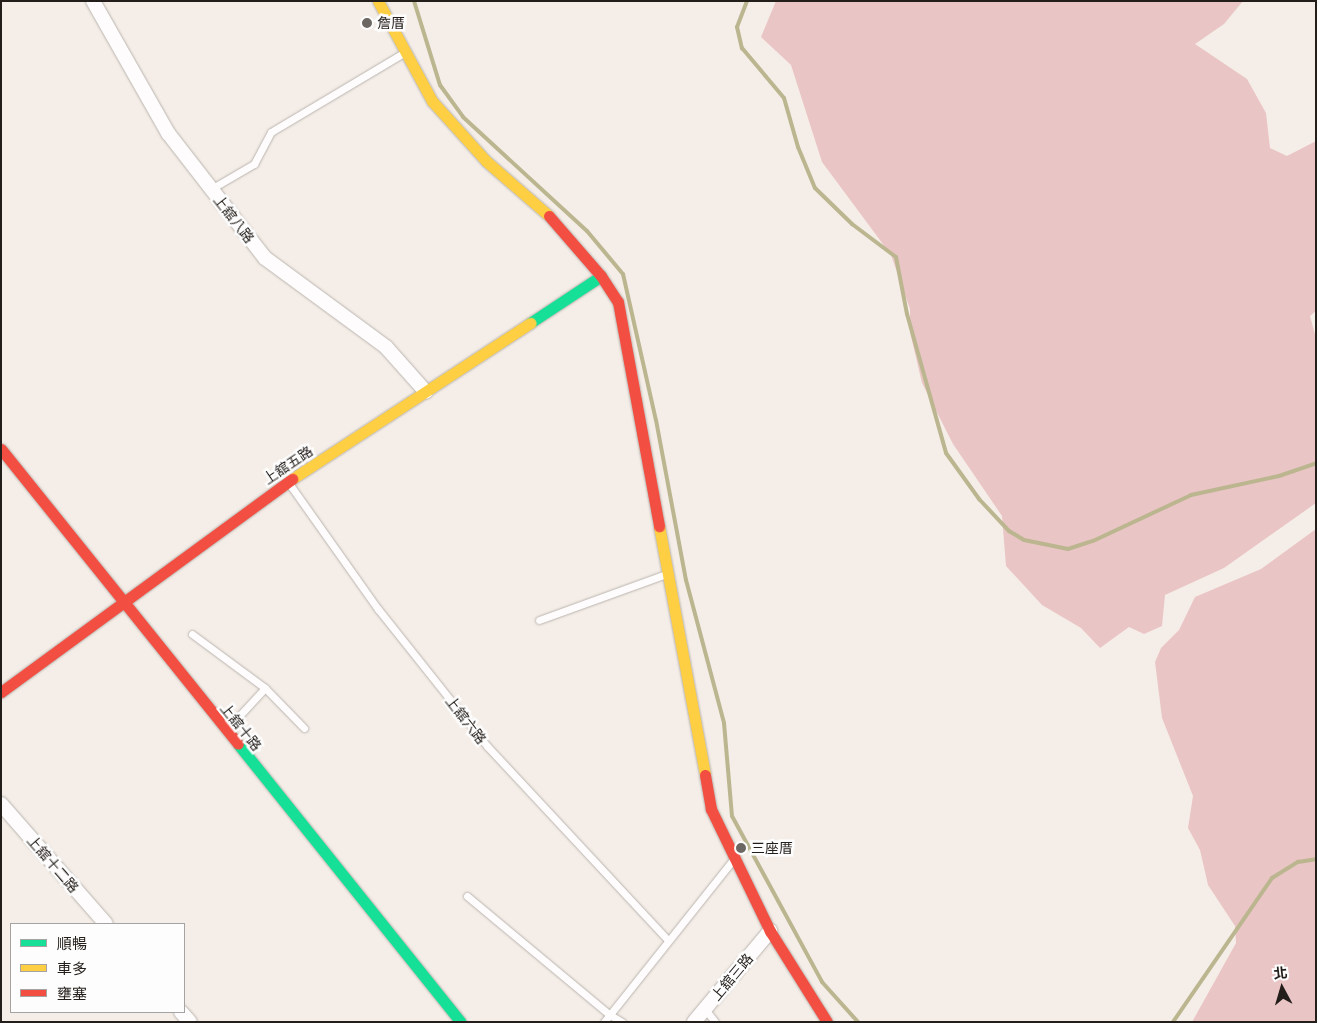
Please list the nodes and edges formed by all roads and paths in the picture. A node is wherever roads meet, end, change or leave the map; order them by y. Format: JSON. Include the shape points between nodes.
{"nodes":[{"id":1,"x":93,"y":1,"type":"edge"},
{"id":2,"x":378,"y":1,"type":"edge"},
{"id":3,"x":405,"y":52,"type":"junction"},
{"id":4,"x":211,"y":189,"type":"junction"},
{"id":5,"x":601,"y":276,"type":"junction"},
{"id":6,"x":426,"y":392,"type":"junction"},
{"id":7,"x":1,"y":448,"type":"edge"},
{"id":8,"x":288,"y":481,"type":"junction"},
{"id":9,"x":669,"y":573,"type":"junction"},
{"id":10,"x":123,"y":603,"type":"junction"},
{"id":11,"x":539,"y":620,"type":"dead end"},
{"id":12,"x":192,"y":634,"type":"dead end"},
{"id":13,"x":265,"y":688,"type":"junction"},
{"id":14,"x":1,"y":692,"type":"edge"},
{"id":15,"x":304,"y":728,"type":"dead end"},
{"id":16,"x":225,"y":731,"type":"junction"},
{"id":17,"x":1,"y":804,"type":"edge"},
{"id":18,"x":734,"y":859,"type":"junction"},
{"id":19,"x":467,"y":896,"type":"dead end"},
{"id":20,"x":105,"y":923,"type":"edge"},
{"id":21,"x":770,"y":931,"type":"junction"},
{"id":22,"x":668,"y":940,"type":"junction"},
{"id":23,"x":705,"y":1009,"type":"junction"},
{"id":24,"x":610,"y":1015,"type":"junction"},
{"id":25,"x":461,"y":1022,"type":"edge"},
{"id":26,"x":604,"y":1022,"type":"edge"},
{"id":27,"x":622,"y":1022,"type":"edge"},
{"id":28,"x":694,"y":1022,"type":"edge"},
{"id":29,"x":715,"y":1022,"type":"edge"},
{"id":30,"x":827,"y":1022,"type":"edge"}],
"edges":[{"from":1,"to":4,"type":"street","name":"上舘八路","via":[[168,133]]},
{"from":2,"to":3,"type":"street"},
{"from":3,"to":4,"type":"lane","via":[[271,132],[254,164]]},
{"from":3,"to":5,"type":"street","via":[[432,101],[486,161],[548,215]]},
{"from":4,"to":6,"type":"street","name":"上舘八路","via":[[265,258],[386,347]]},
{"from":5,"to":6,"type":"street","name":"上舘五路"},
{"from":5,"to":9,"type":"street","via":[[618,302]]},
{"from":6,"to":8,"type":"street","name":"上舘五路"},
{"from":7,"to":10,"type":"street","name":"上舘十路"},
{"from":8,"to":10,"type":"street","name":"上舘五路"},
{"from":8,"to":22,"type":"lane","name":"上舘六路","via":[[378,609],[487,746]]},
{"from":9,"to":11,"type":"lane"},
{"from":9,"to":18,"type":"street","via":[[711,809]]},
{"from":10,"to":14,"type":"street","name":"上舘五路"},
{"from":10,"to":16,"type":"street","name":"上舘十路"},
{"from":12,"to":13,"type":"lane"},
{"from":13,"to":15,"type":"lane"},
{"from":13,"to":16,"type":"lane"},
{"from":16,"to":25,"type":"street","name":"上舘十路"},
{"from":17,"to":20,"type":"street","name":"上舘十二路"},
{"from":18,"to":21,"type":"street"},
{"from":18,"to":22,"type":"lane"},
{"from":19,"to":24,"type":"lane"},
{"from":21,"to":23,"type":"street","name":"上舘三路"},
{"from":21,"to":30,"type":"street"},
{"from":22,"to":24,"type":"lane"},
{"from":23,"to":28,"type":"street","name":"上舘三路"},
{"from":23,"to":29,"type":"lane"},
{"from":24,"to":26,"type":"lane"},
{"from":24,"to":27,"type":"lane"}]}
